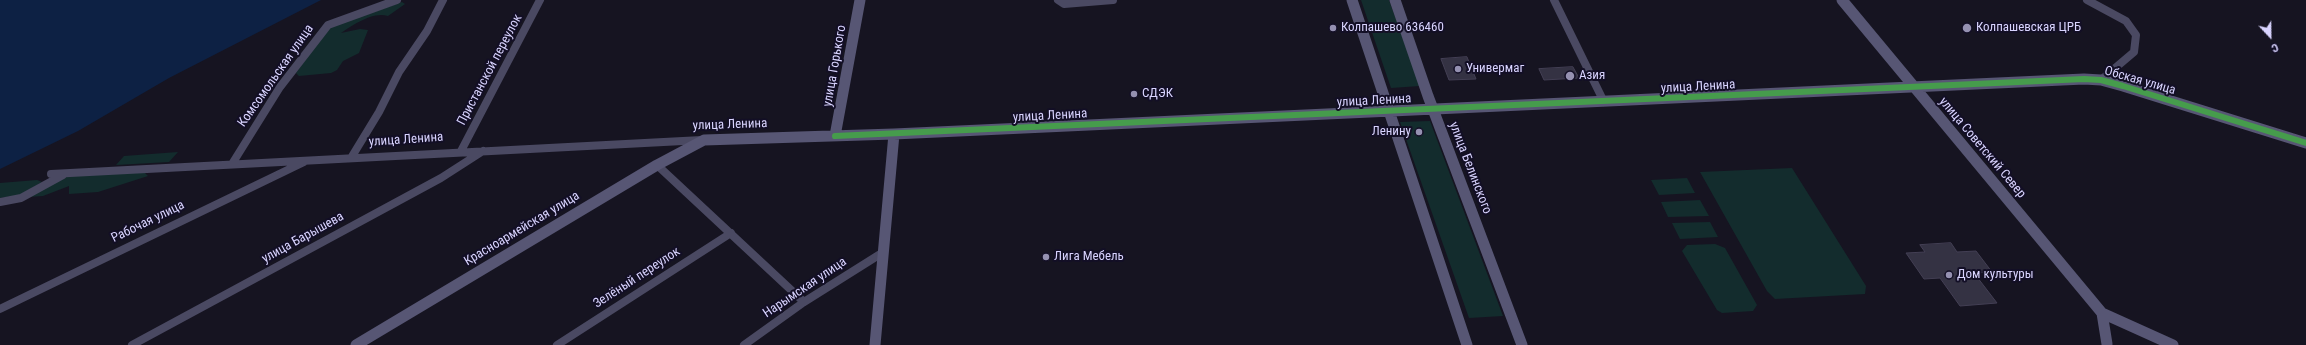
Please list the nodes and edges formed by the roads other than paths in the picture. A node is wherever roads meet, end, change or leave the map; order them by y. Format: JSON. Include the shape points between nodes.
{"nodes":[{"id":1,"x":397,"y":0,"type":"edge"},
{"id":2,"x":443,"y":0,"type":"edge"},
{"id":3,"x":540,"y":0,"type":"edge"},
{"id":4,"x":860,"y":0,"type":"edge"},
{"id":5,"x":1058,"y":0,"type":"edge"},
{"id":6,"x":1113,"y":0,"type":"edge"},
{"id":7,"x":1352,"y":0,"type":"edge"},
{"id":8,"x":1394,"y":0,"type":"edge"},
{"id":9,"x":1554,"y":0,"type":"edge"},
{"id":10,"x":1842,"y":0,"type":"edge"},
{"id":11,"x":2087,"y":0,"type":"edge"},
{"id":12,"x":2101,"y":80,"type":"junction"},
{"id":13,"x":1914,"y":88,"type":"junction"},
{"id":14,"x":1604,"y":102,"type":"junction"},
{"id":15,"x":1433,"y":110,"type":"junction"},
{"id":16,"x":1387,"y":112,"type":"junction"},
{"id":17,"x":894,"y":134,"type":"junction"},
{"id":18,"x":835,"y":136,"type":"junction"},
{"id":19,"x":704,"y":140,"type":"junction"},
{"id":20,"x":2306,"y":143,"type":"edge"},
{"id":21,"x":484,"y":150,"type":"junction"},
{"id":22,"x":461,"y":151,"type":"junction"},
{"id":23,"x":352,"y":158,"type":"junction"},
{"id":24,"x":308,"y":160,"type":"junction"},
{"id":25,"x":232,"y":164,"type":"junction"},
{"id":26,"x":657,"y":165,"type":"junction"},
{"id":27,"x":51,"y":174,"type":"dead end"},
{"id":28,"x":66,"y":174,"type":"junction"},
{"id":29,"x":0,"y":202,"type":"edge"},
{"id":30,"x":731,"y":233,"type":"junction"},
{"id":31,"x":882,"y":253,"type":"junction"},
{"id":32,"x":804,"y":302,"type":"junction"},
{"id":33,"x":0,"y":309,"type":"edge"},
{"id":34,"x":2102,"y":313,"type":"junction"},
{"id":35,"x":132,"y":345,"type":"edge"},
{"id":36,"x":356,"y":345,"type":"edge"},
{"id":37,"x":557,"y":345,"type":"edge"},
{"id":38,"x":744,"y":345,"type":"edge"},
{"id":39,"x":875,"y":345,"type":"edge"},
{"id":40,"x":1468,"y":345,"type":"edge"},
{"id":41,"x":1522,"y":345,"type":"edge"},
{"id":42,"x":2107,"y":345,"type":"edge"},
{"id":43,"x":2173,"y":345,"type":"edge"}],
"edges":[{"from":1,"to":25,"type":"street","name":"Комсомольская улица","via":[[328,24],[280,86]]},
{"from":2,"to":23,"type":"street","via":[[427,31],[399,72]]},
{"from":3,"to":22,"type":"street","name":"Пристанской переулок"},
{"from":4,"to":18,"type":"street","name":"улица Горького"},
{"from":5,"to":6,"type":"street","via":[[1064,4]]},
{"from":7,"to":16,"type":"street"},
{"from":8,"to":15,"type":"street","name":"улица Белинского"},
{"from":9,"to":14,"type":"street"},
{"from":10,"to":13,"type":"street","name":"улица Советский Север"},
{"from":11,"to":12,"type":"street","via":[[2126,21],[2136,35],[2134,52]]},
{"from":12,"to":13,"type":"street","name":"Обская улица"},
{"from":12,"to":20,"type":"street","name":"Обская улица"},
{"from":13,"to":14,"type":"street","name":"улица Ленина"},
{"from":13,"to":34,"type":"street","name":"улица Советский Север"},
{"from":14,"to":15,"type":"street","name":"улица Ленина"},
{"from":15,"to":16,"type":"street","name":"улица Ленина"},
{"from":15,"to":41,"type":"street","name":"улица Белинского"},
{"from":16,"to":17,"type":"street","name":"улица Ленина"},
{"from":16,"to":40,"type":"street"},
{"from":17,"to":18,"type":"street","name":"улица Ленина"},
{"from":17,"to":31,"type":"street"},
{"from":18,"to":19,"type":"street","name":"улица Ленина"},
{"from":19,"to":21,"type":"street","name":"улица Ленина"},
{"from":19,"to":26,"type":"street","name":"Красноармейская улица"},
{"from":21,"to":22,"type":"street","name":"улица Ленина"},
{"from":21,"to":35,"type":"street","name":"улица Барышева","via":[[441,178]]},
{"from":22,"to":23,"type":"street","name":"улица Ленина"},
{"from":23,"to":24,"type":"street","name":"улица Ленина"},
{"from":24,"to":25,"type":"street","name":"улица Ленина"},
{"from":24,"to":33,"type":"street","name":"Рабочая улица"},
{"from":25,"to":28,"type":"street","name":"улица Ленина"},
{"from":26,"to":30,"type":"street"},
{"from":26,"to":36,"type":"street","name":"Красноармейская улица"},
{"from":27,"to":28,"type":"street","name":"улица Ленина"},
{"from":28,"to":29,"type":"street","via":[[21,198]]},
{"from":30,"to":32,"type":"street"},
{"from":30,"to":37,"type":"street","name":"Зелёный переулок"},
{"from":31,"to":32,"type":"street","name":"Нарымская улица"},
{"from":31,"to":39,"type":"street"},
{"from":32,"to":38,"type":"street","name":"Нарымская улица"},
{"from":34,"to":42,"type":"street"},
{"from":34,"to":43,"type":"street"}]}
